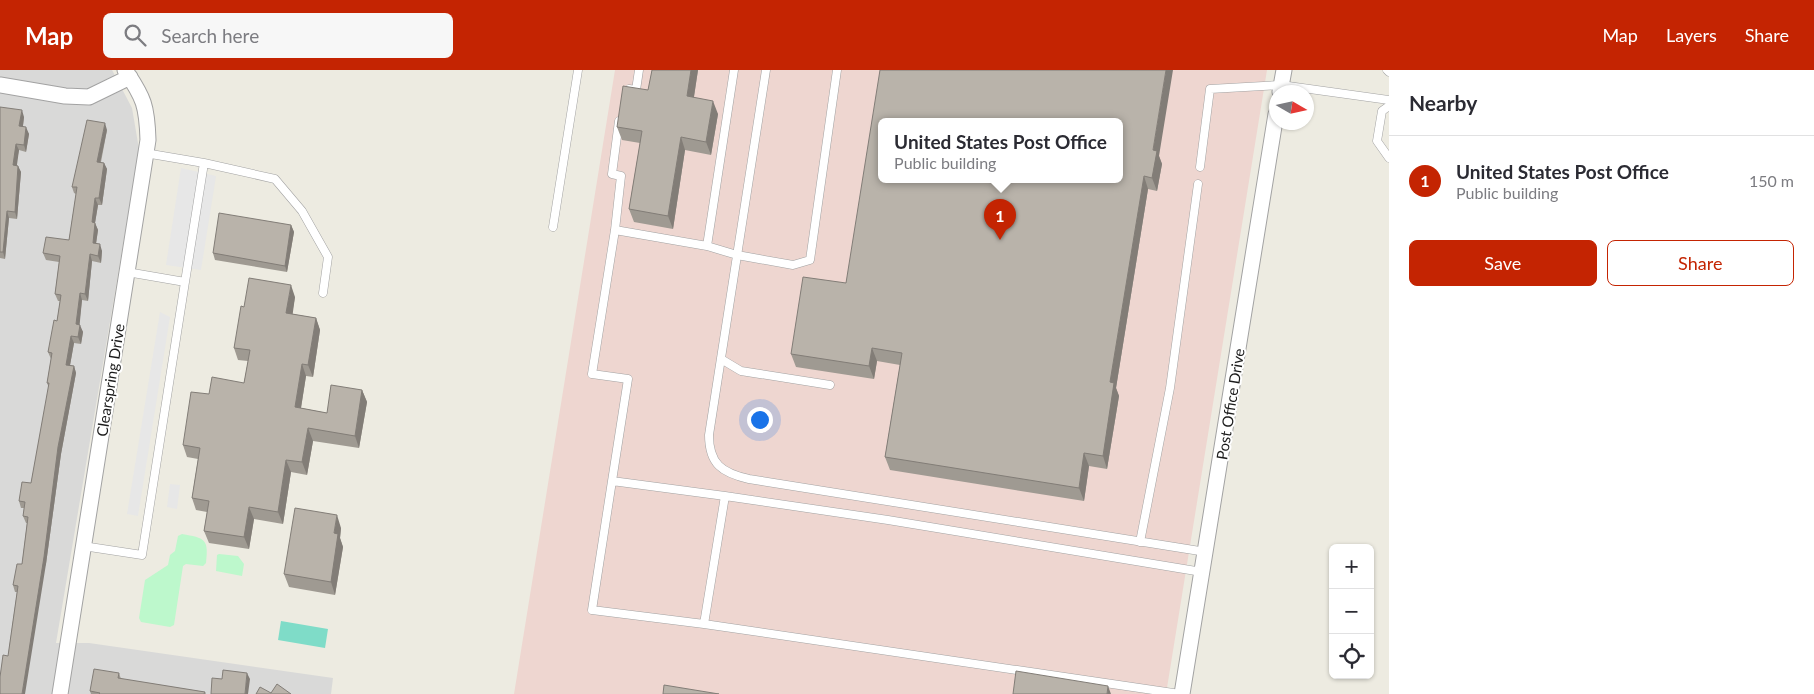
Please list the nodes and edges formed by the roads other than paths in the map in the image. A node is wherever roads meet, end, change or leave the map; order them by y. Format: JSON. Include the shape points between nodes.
{"nodes":[{"id":1,"x":578,"y":70,"type":"edge"},
{"id":2,"x":639,"y":70,"type":"edge"},
{"id":3,"x":734,"y":70,"type":"edge"},
{"id":4,"x":766,"y":70,"type":"edge"},
{"id":5,"x":837,"y":70,"type":"edge"},
{"id":6,"x":1284,"y":70,"type":"edge"},
{"id":7,"x":127,"y":74,"type":"edge"},
{"id":8,"x":0,"y":85,"type":"edge"},
{"id":9,"x":1281,"y":85,"type":"edge"},
{"id":10,"x":1269,"y":89,"type":"edge"},
{"id":11,"x":1314,"y":92,"type":"edge"},
{"id":12,"x":622,"y":98,"type":"edge"},
{"id":13,"x":1389,"y":100,"type":"edge"},
{"id":14,"x":1389,"y":106,"type":"edge"},
{"id":15,"x":620,"y":117,"type":"edge"},
{"id":16,"x":1273,"y":130,"type":"edge"},
{"id":17,"x":1385,"y":145,"type":"edge"},
{"id":18,"x":145,"y":153,"type":"junction"},
{"id":19,"x":1389,"y":158,"type":"edge"},
{"id":20,"x":204,"y":163,"type":"junction"},
{"id":21,"x":1200,"y":166,"type":"dead end"},
{"id":22,"x":1198,"y":184,"type":"dead end"},
{"id":23,"x":554,"y":227,"type":"dead end"},
{"id":24,"x":615,"y":230,"type":"junction"},
{"id":25,"x":707,"y":246,"type":"junction"},
{"id":26,"x":737,"y":255,"type":"junction"},
{"id":27,"x":126,"y":272,"type":"junction"},
{"id":28,"x":185,"y":282,"type":"junction"},
{"id":29,"x":323,"y":293,"type":"dead end"},
{"id":30,"x":721,"y":359,"type":"junction"},
{"id":31,"x":830,"y":385,"type":"dead end"},
{"id":32,"x":612,"y":481,"type":"junction"},
{"id":33,"x":725,"y":496,"type":"junction"},
{"id":34,"x":1140,"y":542,"type":"junction"},
{"id":35,"x":83,"y":546,"type":"junction"},
{"id":36,"x":1206,"y":552,"type":"junction"},
{"id":37,"x":1202,"y":572,"type":"junction"},
{"id":38,"x":704,"y":624,"type":"junction"},
{"id":39,"x":1140,"y":691,"type":"edge"},
{"id":40,"x":60,"y":694,"type":"edge"},
{"id":41,"x":1181,"y":694,"type":"edge"}],
"edges":[{"from":1,"to":23,"type":"lane"},
{"from":2,"to":12,"type":"lane","via":[[636,90],[623,88]]},
{"from":3,"to":25,"type":"lane"},
{"from":4,"to":26,"type":"lane"},
{"from":5,"to":26,"type":"lane","via":[[810,260],[793,265]]},
{"from":6,"to":9,"type":"street"},
{"from":7,"to":8,"type":"street","via":[[90,97]]},
{"from":7,"to":18,"type":"street","name":"Clearspring Drive","via":[[140,91],[147,109]]},
{"from":10,"to":21,"type":"lane","via":[[1210,89]]},
{"from":11,"to":13,"type":"lane"},
{"from":14,"to":17,"type":"lane","via":[[1382,111],[1378,141]]},
{"from":15,"to":24,"type":"lane","via":[[612,174],[621,176]]},
{"from":16,"to":36,"type":"street","name":"Post Office Drive"},
{"from":17,"to":19,"type":"lane"},
{"from":18,"to":20,"type":"lane"},
{"from":18,"to":27,"type":"street","name":"Clearspring Drive"},
{"from":20,"to":28,"type":"lane"},
{"from":20,"to":29,"type":"lane","via":[[275,178],[302,211],[328,257]]},
{"from":22,"to":34,"type":"lane","via":[[1170,388]]},
{"from":24,"to":25,"type":"lane"},
{"from":24,"to":32,"type":"lane","via":[[592,374],[628,379]]},
{"from":25,"to":26,"type":"lane"},
{"from":26,"to":30,"type":"lane"},
{"from":27,"to":28,"type":"lane"},
{"from":27,"to":35,"type":"street","name":"Clearspring Drive"},
{"from":28,"to":35,"type":"lane","via":[[142,555]]},
{"from":30,"to":31,"type":"lane","via":[[741,371]]},
{"from":30,"to":34,"type":"lane","via":[[709,450],[717,465],[733,475]]},
{"from":32,"to":33,"type":"lane"},
{"from":32,"to":38,"type":"lane","via":[[592,610]]},
{"from":33,"to":37,"type":"lane"},
{"from":33,"to":38,"type":"lane"},
{"from":34,"to":36,"type":"lane"},
{"from":35,"to":40,"type":"street","name":"Clearspring Drive"},
{"from":36,"to":37,"type":"street","name":"Post Office Drive"},
{"from":37,"to":41,"type":"street","name":"Post Office Drive"},
{"from":38,"to":39,"type":"lane"},
{"from":39,"to":41,"type":"lane"}]}
